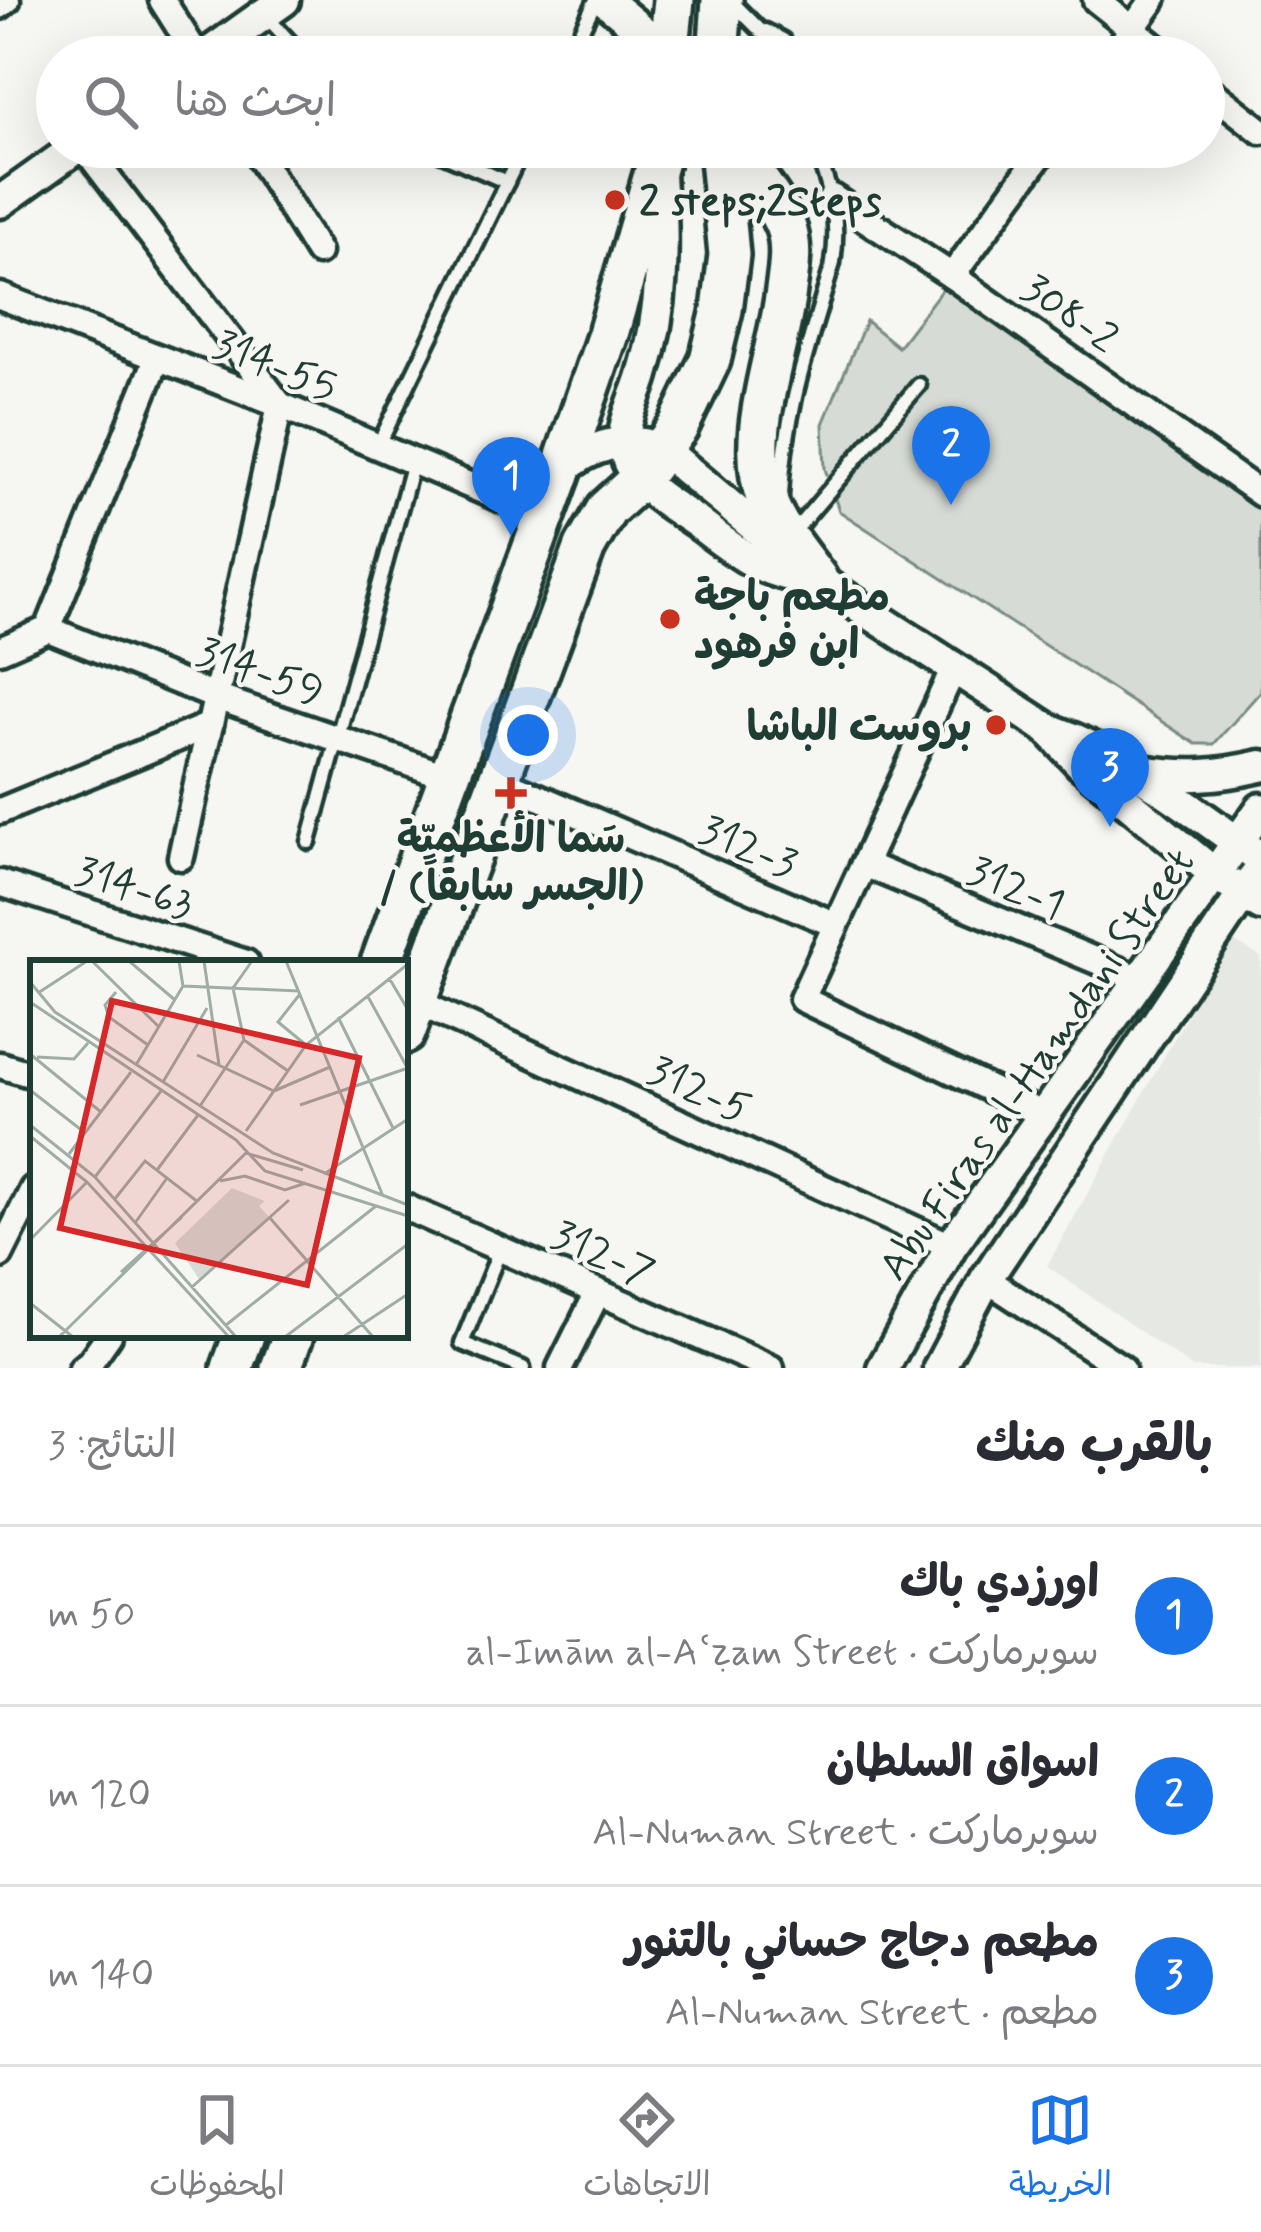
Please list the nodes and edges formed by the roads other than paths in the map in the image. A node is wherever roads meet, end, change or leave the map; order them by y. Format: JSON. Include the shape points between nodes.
{"nodes":[{"id":1,"x":7,"y":0,"type":"edge"},
{"id":2,"x":162,"y":0,"type":"edge"},
{"id":3,"x":600,"y":0,"type":"edge"},
{"id":4,"x":674,"y":0,"type":"edge"},
{"id":5,"x":722,"y":0,"type":"edge"},
{"id":6,"x":732,"y":0,"type":"edge"},
{"id":7,"x":1096,"y":0,"type":"edge"},
{"id":8,"x":1154,"y":0,"type":"edge"},
{"id":9,"x":0,"y":6,"type":"edge"},
{"id":10,"x":274,"y":7,"type":"edge"},
{"id":11,"x":760,"y":29,"type":"junction"},
{"id":12,"x":1132,"y":29,"type":"junction"},
{"id":13,"x":187,"y":36,"type":"edge"},
{"id":14,"x":232,"y":36,"type":"edge"},
{"id":15,"x":291,"y":36,"type":"edge"},
{"id":16,"x":580,"y":36,"type":"edge"},
{"id":17,"x":645,"y":36,"type":"edge"},
{"id":18,"x":671,"y":36,"type":"edge"},
{"id":19,"x":719,"y":36,"type":"edge"},
{"id":20,"x":765,"y":36,"type":"edge"},
{"id":21,"x":775,"y":36,"type":"edge"},
{"id":22,"x":1127,"y":36,"type":"edge"},
{"id":23,"x":1141,"y":36,"type":"edge"},
{"id":24,"x":1225,"y":102,"type":"edge"},
{"id":25,"x":1261,"y":130,"type":"edge"},
{"id":26,"x":50,"y":168,"type":"edge"},
{"id":27,"x":97,"y":168,"type":"edge"},
{"id":28,"x":266,"y":168,"type":"edge"},
{"id":29,"x":475,"y":168,"type":"edge"},
{"id":30,"x":514,"y":168,"type":"edge"},
{"id":31,"x":655,"y":168,"type":"edge"},
{"id":32,"x":660,"y":168,"type":"edge"},
{"id":33,"x":721,"y":168,"type":"edge"},
{"id":34,"x":748,"y":168,"type":"edge"},
{"id":35,"x":823,"y":168,"type":"edge"},
{"id":36,"x":1031,"y":168,"type":"edge"},
{"id":37,"x":507,"y":182,"type":"junction"},
{"id":38,"x":832,"y":197,"type":"junction"},
{"id":39,"x":0,"y":202,"type":"edge"},
{"id":40,"x":318,"y":252,"type":"dead end"},
{"id":41,"x":952,"y":275,"type":"junction"},
{"id":42,"x":0,"y":296,"type":"edge"},
{"id":43,"x":157,"y":359,"type":"junction"},
{"id":44,"x":919,"y":385,"type":"dead end"},
{"id":45,"x":280,"y":405,"type":"junction"},
{"id":46,"x":377,"y":447,"type":"junction"},
{"id":47,"x":642,"y":457,"type":"junction"},
{"id":48,"x":413,"y":462,"type":"junction"},
{"id":49,"x":561,"y":471,"type":"junction"},
{"id":50,"x":1261,"y":494,"type":"edge"},
{"id":51,"x":523,"y":508,"type":"dead end"},
{"id":52,"x":787,"y":539,"type":"junction"},
{"id":53,"x":817,"y":579,"type":"junction"},
{"id":54,"x":48,"y":628,"type":"junction"},
{"id":55,"x":0,"y":650,"type":"edge"},
{"id":56,"x":954,"y":668,"type":"junction"},
{"id":57,"x":216,"y":697,"type":"junction"},
{"id":58,"x":210,"y":725,"type":"junction"},
{"id":59,"x":1048,"y":729,"type":"junction"},
{"id":60,"x":337,"y":739,"type":"junction"},
{"id":61,"x":1261,"y":766,"type":"edge"},
{"id":62,"x":1137,"y":770,"type":"junction"},
{"id":63,"x":449,"y":777,"type":"junction"},
{"id":64,"x":499,"y":779,"type":"junction"},
{"id":65,"x":1261,"y":809,"type":"edge"},
{"id":66,"x":0,"y":811,"type":"edge"},
{"id":67,"x":309,"y":842,"type":"dead end"},
{"id":68,"x":1250,"y":850,"type":"edge"},
{"id":69,"x":181,"y":857,"type":"dead end"},
{"id":70,"x":864,"y":864,"type":"junction"},
{"id":71,"x":1261,"y":867,"type":"edge"},
{"id":72,"x":1215,"y":874,"type":"junction"},
{"id":73,"x":0,"y":883,"type":"edge"},
{"id":74,"x":1252,"y":899,"type":"edge"},
{"id":75,"x":836,"y":925,"type":"junction"},
{"id":76,"x":237,"y":960,"type":"edge"},
{"id":77,"x":382,"y":960,"type":"edge"},
{"id":78,"x":1141,"y":980,"type":"junction"},
{"id":79,"x":411,"y":1017,"type":"edge"},
{"id":80,"x":0,"y":1065,"type":"edge"},
{"id":81,"x":30,"y":1074,"type":"edge"},
{"id":82,"x":1044,"y":1115,"type":"junction"},
{"id":83,"x":30,"y":1195,"type":"edge"},
{"id":84,"x":408,"y":1208,"type":"edge"},
{"id":85,"x":951,"y":1246,"type":"junction"},
{"id":86,"x":501,"y":1249,"type":"junction"},
{"id":87,"x":0,"y":1255,"type":"edge"},
{"id":88,"x":986,"y":1280,"type":"junction"},
{"id":89,"x":598,"y":1292,"type":"junction"},
{"id":90,"x":107,"y":1338,"type":"edge"},
{"id":91,"x":243,"y":1338,"type":"edge"},
{"id":92,"x":292,"y":1338,"type":"edge"},
{"id":93,"x":723,"y":1359,"type":"edge"},
{"id":94,"x":82,"y":1368,"type":"edge"},
{"id":95,"x":232,"y":1368,"type":"edge"},
{"id":96,"x":281,"y":1368,"type":"edge"},
{"id":97,"x":523,"y":1368,"type":"edge"},
{"id":98,"x":560,"y":1368,"type":"edge"},
{"id":99,"x":771,"y":1368,"type":"edge"},
{"id":100,"x":883,"y":1368,"type":"edge"},
{"id":101,"x":939,"y":1368,"type":"edge"},
{"id":102,"x":1122,"y":1368,"type":"edge"}],
"edges":[{"from":1,"to":9,"type":"street"},
{"from":2,"to":13,"type":"street"},
{"from":3,"to":16,"type":"lane"},
{"from":3,"to":17,"type":"street"},
{"from":4,"to":18,"type":"main road"},
{"from":5,"to":19,"type":"main road"},
{"from":6,"to":11,"type":"lane"},
{"from":7,"to":12,"type":"street"},
{"from":8,"to":12,"type":"street"},
{"from":10,"to":14,"type":"street"},
{"from":10,"to":15,"type":"lane"},
{"from":11,"to":20,"type":"lane"},
{"from":11,"to":21,"type":"lane"},
{"from":12,"to":22,"type":"street"},
{"from":12,"to":23,"type":"street"},
{"from":24,"to":25,"type":"street"},
{"from":26,"to":39,"type":"street"},
{"from":27,"to":45,"type":"street"},
{"from":28,"to":40,"type":"street"},
{"from":29,"to":37,"type":"lane"},
{"from":30,"to":37,"type":"lane"},
{"from":31,"to":49,"type":"main road"},
{"from":32,"to":47,"type":"street","via":[[658,322],[626,427]]},
{"from":33,"to":47,"type":"main road","via":[[729,255],[710,360],[678,428]]},
{"from":34,"to":52,"type":"main road","via":[[787,228],[790,261],[760,458],[766,498]]},
{"from":35,"to":38,"type":"lane"},
{"from":36,"to":41,"type":"street"},
{"from":37,"to":46,"type":"lane"},
{"from":38,"to":41,"type":"street","name":"308-2"},
{"from":38,"to":52,"type":"lane","via":[[833,263],[791,404],[784,456]]},
{"from":41,"to":50,"type":"street","name":"308-2"},
{"from":42,"to":43,"type":"street","name":"314-55"},
{"from":43,"to":45,"type":"street","name":"314-55"},
{"from":43,"to":54,"type":"street"},
{"from":44,"to":52,"type":"lane"},
{"from":45,"to":46,"type":"street","name":"314-55"},
{"from":45,"to":57,"type":"street"},
{"from":46,"to":48,"type":"street","name":"314-55"},
{"from":47,"to":49,"type":"street","via":[[606,444]]},
{"from":47,"to":53,"type":"street","via":[[754,563]]},
{"from":47,"to":64,"type":"main road","via":[[585,547]]},
{"from":48,"to":51,"type":"street","name":"314-55"},
{"from":48,"to":60,"type":"lane"},
{"from":49,"to":63,"type":"main road"},
{"from":52,"to":53,"type":"main road"},
{"from":53,"to":56,"type":"street"},
{"from":54,"to":55,"type":"street"},
{"from":54,"to":57,"type":"street","name":"314-59"},
{"from":56,"to":59,"type":"street"},
{"from":56,"to":70,"type":"street","name":"312-3"},
{"from":57,"to":58,"type":"street"},
{"from":57,"to":60,"type":"street","name":"314-59"},
{"from":58,"to":66,"type":"street"},
{"from":58,"to":69,"type":"street"},
{"from":59,"to":62,"type":"street"},
{"from":59,"to":72,"type":"street"},
{"from":60,"to":63,"type":"street","name":"314-59"},
{"from":60,"to":67,"type":"lane"},
{"from":61,"to":62,"type":"street","via":[[1222,775]]},
{"from":62,"to":68,"type":"street"},
{"from":63,"to":77,"type":"main road"},
{"from":64,"to":75,"type":"street","name":"312-3"},
{"from":64,"to":79,"type":"main road"},
{"from":65,"to":68,"type":"street","name":"Abu Firas al-Hamdani Street"},
{"from":68,"to":72,"type":"street","name":"Abu Firas al-Hamdani Street"},
{"from":70,"to":75,"type":"street","name":"312-3"},
{"from":70,"to":78,"type":"street","name":"312-1"},
{"from":71,"to":74,"type":"street","name":"Abu Firas al-Hamdani Street"},
{"from":72,"to":74,"type":"street"},
{"from":72,"to":78,"type":"street","name":"Abu Firas al-Hamdani Street"},
{"from":73,"to":76,"type":"street","name":"314-63"},
{"from":74,"to":88,"type":"street","name":"Abu Firas al-Hamdani Street"},
{"from":75,"to":82,"type":"street","name":"312-3","via":[[802,999]]},
{"from":78,"to":82,"type":"street","name":"Abu Firas al-Hamdani Street"},
{"from":79,"to":85,"type":"street","name":"312-5"},
{"from":80,"to":81,"type":"street"},
{"from":82,"to":85,"type":"street","name":"Abu Firas al-Hamdani Street"},
{"from":83,"to":87,"type":"street"},
{"from":84,"to":86,"type":"street","name":"312-7"},
{"from":85,"to":100,"type":"street","name":"Abu Firas al-Hamdani Street"},
{"from":86,"to":89,"type":"street","name":"312-7"},
{"from":86,"to":97,"type":"lane","via":[[462,1343]]},
{"from":88,"to":101,"type":"street","name":"Abu Firas al-Hamdani Street"},
{"from":88,"to":102,"type":"street"},
{"from":89,"to":93,"type":"street","name":"312-7"},
{"from":89,"to":98,"type":"street"},
{"from":90,"to":94,"type":"street"},
{"from":91,"to":95,"type":"main road"},
{"from":92,"to":96,"type":"main road"},
{"from":93,"to":99,"type":"street","name":"312-7"}]}
